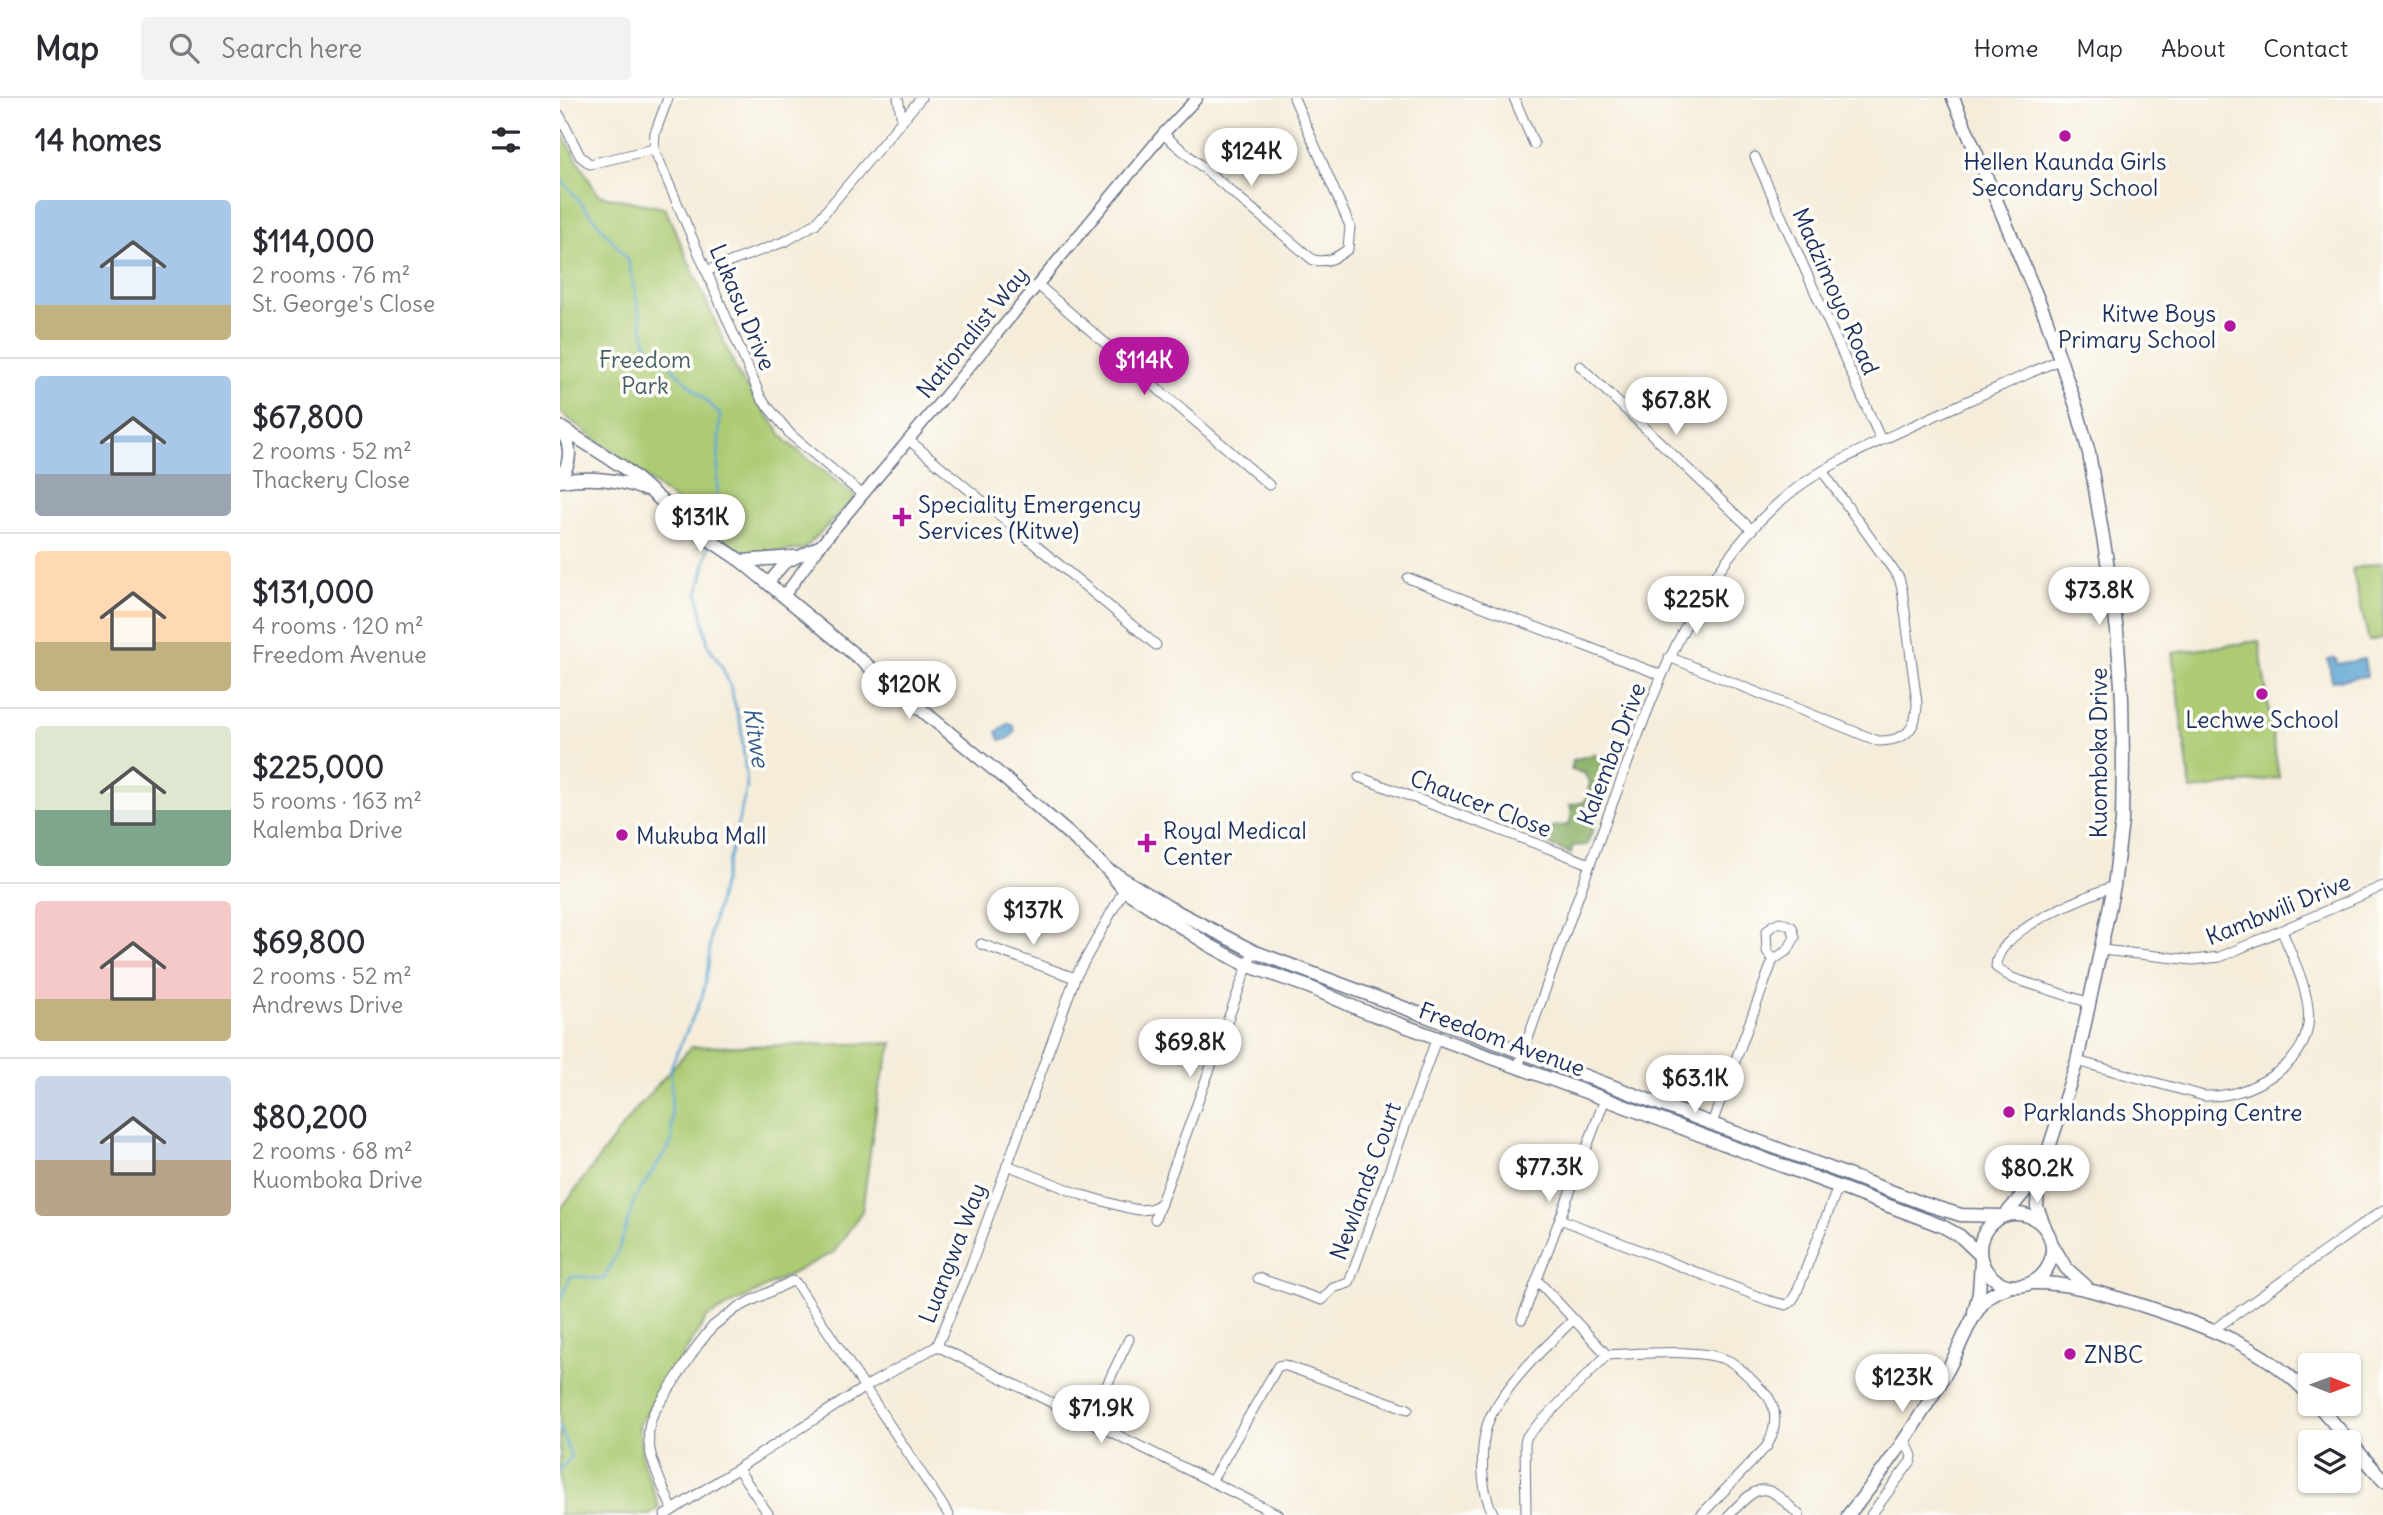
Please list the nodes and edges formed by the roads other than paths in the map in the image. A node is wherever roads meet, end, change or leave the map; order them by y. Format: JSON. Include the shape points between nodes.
{"nodes":[{"id":1,"x":668,"y":98,"type":"edge"},
{"id":2,"x":898,"y":98,"type":"edge"},
{"id":3,"x":921,"y":98,"type":"edge"},
{"id":4,"x":1198,"y":98,"type":"edge"},
{"id":5,"x":1294,"y":98,"type":"edge"},
{"id":6,"x":1514,"y":98,"type":"edge"},
{"id":7,"x":1953,"y":98,"type":"edge"},
{"id":8,"x":560,"y":116,"type":"edge"},
{"id":9,"x":902,"y":120,"type":"junction"},
{"id":10,"x":1163,"y":134,"type":"junction"},
{"id":11,"x":1534,"y":144,"type":"dead end"},
{"id":12,"x":654,"y":149,"type":"junction"},
{"id":13,"x":1755,"y":157,"type":"dead end"},
{"id":14,"x":706,"y":271,"type":"junction"},
{"id":15,"x":1038,"y":285,"type":"junction"},
{"id":16,"x":2061,"y":359,"type":"junction"},
{"id":17,"x":1580,"y":366,"type":"dead end"},
{"id":18,"x":560,"y":428,"type":"edge"},
{"id":19,"x":1881,"y":440,"type":"junction"},
{"id":20,"x":910,"y":441,"type":"junction"},
{"id":21,"x":1823,"y":472,"type":"junction"},
{"id":22,"x":560,"y":480,"type":"edge"},
{"id":23,"x":1269,"y":485,"type":"dead end"},
{"id":24,"x":656,"y":495,"type":"junction"},
{"id":25,"x":863,"y":495,"type":"junction"},
{"id":26,"x":1752,"y":530,"type":"junction"},
{"id":27,"x":821,"y":545,"type":"junction"},
{"id":28,"x":794,"y":557,"type":"junction"},
{"id":29,"x":741,"y":561,"type":"junction"},
{"id":30,"x":1409,"y":578,"type":"dead end"},
{"id":31,"x":768,"y":583,"type":"junction"},
{"id":32,"x":784,"y":596,"type":"junction"},
{"id":33,"x":1156,"y":645,"type":"dead end"},
{"id":34,"x":1669,"y":657,"type":"junction"},
{"id":35,"x":1661,"y":675,"type":"junction"},
{"id":36,"x":1359,"y":777,"type":"dead end"},
{"id":37,"x":1590,"y":864,"type":"junction"},
{"id":38,"x":1126,"y":886,"type":"junction"},
{"id":39,"x":2114,"y":886,"type":"junction"},
{"id":40,"x":2383,"y":886,"type":"edge"},
{"id":41,"x":2282,"y":931,"type":"junction"},
{"id":42,"x":981,"y":944,"type":"dead end"},
{"id":43,"x":2102,"y":950,"type":"junction"},
{"id":44,"x":1253,"y":951,"type":"junction"},
{"id":45,"x":1773,"y":960,"type":"dead end"},
{"id":46,"x":1246,"y":965,"type":"junction"},
{"id":47,"x":1075,"y":978,"type":"junction"},
{"id":48,"x":2090,"y":1003,"type":"junction"},
{"id":49,"x":1437,"y":1037,"type":"junction"},
{"id":50,"x":1523,"y":1053,"type":"junction"},
{"id":51,"x":2077,"y":1060,"type":"junction"},
{"id":52,"x":1518,"y":1067,"type":"junction"},
{"id":53,"x":1605,"y":1099,"type":"junction"},
{"id":54,"x":1712,"y":1123,"type":"junction"},
{"id":55,"x":1757,"y":1156,"type":"junction"},
{"id":56,"x":1814,"y":1163,"type":"junction"},
{"id":57,"x":1007,"y":1166,"type":"junction"},
{"id":58,"x":2040,"y":1173,"type":"junction"},
{"id":59,"x":1838,"y":1187,"type":"junction"},
{"id":60,"x":1161,"y":1204,"type":"junction"},
{"id":61,"x":2383,"y":1210,"type":"edge"},
{"id":62,"x":2003,"y":1215,"type":"junction"},
{"id":63,"x":1155,"y":1219,"type":"dead end"},
{"id":64,"x":1560,"y":1219,"type":"junction"},
{"id":65,"x":2048,"y":1235,"type":"junction"},
{"id":66,"x":1980,"y":1257,"type":"junction"},
{"id":67,"x":1258,"y":1278,"type":"dead end"},
{"id":68,"x":1537,"y":1280,"type":"junction"},
{"id":69,"x":2031,"y":1283,"type":"junction"},
{"id":70,"x":2012,"y":1286,"type":"junction"},
{"id":71,"x":2090,"y":1289,"type":"junction"},
{"id":72,"x":1522,"y":1319,"type":"dead end"},
{"id":73,"x":1573,"y":1320,"type":"junction"},
{"id":74,"x":1972,"y":1322,"type":"junction"},
{"id":75,"x":2213,"y":1330,"type":"junction"},
{"id":76,"x":1129,"y":1339,"type":"dead end"},
{"id":77,"x":937,"y":1346,"type":"junction"},
{"id":78,"x":1607,"y":1355,"type":"junction"},
{"id":79,"x":2298,"y":1382,"type":"edge"},
{"id":80,"x":865,"y":1387,"type":"junction"},
{"id":81,"x":1408,"y":1409,"type":"dead end"},
{"id":82,"x":2327,"y":1416,"type":"edge"},
{"id":83,"x":1089,"y":1422,"type":"junction"},
{"id":84,"x":1905,"y":1439,"type":"junction"},
{"id":85,"x":738,"y":1469,"type":"junction"},
{"id":86,"x":2383,"y":1480,"type":"edge"},
{"id":87,"x":1211,"y":1482,"type":"junction"},
{"id":88,"x":669,"y":1512,"type":"edge"},
{"id":89,"x":1854,"y":1513,"type":"edge"},
{"id":90,"x":769,"y":1515,"type":"edge"},
{"id":91,"x":949,"y":1515,"type":"edge"},
{"id":92,"x":1279,"y":1515,"type":"edge"},
{"id":93,"x":1494,"y":1515,"type":"edge"},
{"id":94,"x":1526,"y":1515,"type":"edge"},
{"id":95,"x":1701,"y":1515,"type":"edge"},
{"id":96,"x":1729,"y":1515,"type":"edge"},
{"id":97,"x":1799,"y":1515,"type":"edge"},
{"id":98,"x":1871,"y":1515,"type":"edge"}],
"edges":[{"from":1,"to":12,"type":"street"},
{"from":2,"to":9,"type":"street"},
{"from":3,"to":9,"type":"street"},
{"from":4,"to":10,"type":"street","name":"Nationalist Way"},
{"from":5,"to":10,"type":"street","via":[[1350,226],[1348,248],[1322,262],[1313,260]]},
{"from":6,"to":11,"type":"street"},
{"from":7,"to":16,"type":"main road","name":"Kuomboka Drive"},
{"from":8,"to":12,"type":"street","via":[[580,156],[590,164]]},
{"from":9,"to":14,"type":"street","via":[[815,224],[786,241]]},
{"from":10,"to":15,"type":"street","name":"Nationalist Way"},
{"from":12,"to":14,"type":"street","name":"Lukasu Drive"},
{"from":13,"to":19,"type":"street","name":"Madzimoyo Road"},
{"from":14,"to":25,"type":"street","name":"Lukasu Drive","via":[[766,406],[791,435]]},
{"from":15,"to":20,"type":"street","name":"Nationalist Way"},
{"from":15,"to":23,"type":"street"},
{"from":16,"to":19,"type":"street","name":"Kalemba Drive"},
{"from":16,"to":39,"type":"main road","name":"Kuomboka Drive","via":[[2089,453],[2116,631],[2123,760]]},
{"from":17,"to":26,"type":"street"},
{"from":18,"to":22,"type":"main road","via":[[569,446]]},
{"from":18,"to":24,"type":"main road","name":"Freedom Avenue","via":[[601,451]]},
{"from":19,"to":21,"type":"street","name":"Kalemba Drive"},
{"from":20,"to":25,"type":"street","name":"Nationalist Way"},
{"from":20,"to":33,"type":"street"},
{"from":21,"to":26,"type":"street","name":"Kalemba Drive","via":[[1776,505]]},
{"from":21,"to":34,"type":"street","via":[[1899,579],[1917,703],[1913,727],[1905,735],[1878,741]]},
{"from":22,"to":24,"type":"main road","name":"Freedom Avenue","via":[[612,480]]},
{"from":24,"to":29,"type":"main road","name":"Freedom Avenue","via":[[695,530]]},
{"from":25,"to":27,"type":"street","name":"Nationalist Way"},
{"from":26,"to":34,"type":"street","name":"Kalemba Drive","via":[[1707,587]]},
{"from":27,"to":28,"type":"street"},
{"from":27,"to":32,"type":"street","name":"Nationalist Way"},
{"from":28,"to":29,"type":"main road"},
{"from":28,"to":31,"type":"street"},
{"from":29,"to":31,"type":"main road","name":"Freedom Avenue"},
{"from":30,"to":35,"type":"street"},
{"from":31,"to":32,"type":"main road","name":"Freedom Avenue"},
{"from":32,"to":38,"type":"main road","name":"Freedom Avenue","via":[[1003,776]]},
{"from":34,"to":35,"type":"street","name":"Kalemba Drive"},
{"from":35,"to":37,"type":"street","name":"Kalemba Drive"},
{"from":36,"to":37,"type":"street","name":"Chaucer Close"},
{"from":37,"to":50,"type":"street","name":"Kalemba Drive"},
{"from":38,"to":44,"type":"main road","name":"Freedom Avenue"},
{"from":38,"to":46,"type":"main road","name":"Freedom Avenue","via":[[1182,929]]},
{"from":38,"to":47,"type":"street","name":"Luangwa Way"},
{"from":39,"to":43,"type":"main road","name":"Kuomboka Drive"},
{"from":39,"to":48,"type":"street","via":[[2032,924],[1998,953],[1996,967],[2012,978]]},
{"from":40,"to":41,"type":"street","name":"Kambwili Drive"},
{"from":41,"to":43,"type":"street","name":"Kambwili Drive","via":[[2207,960]]},
{"from":41,"to":51,"type":"street","via":[[2306,991],[2310,1021],[2299,1053],[2276,1074],[2245,1091],[2204,1096]]},
{"from":42,"to":47,"type":"street"},
{"from":43,"to":48,"type":"main road","name":"Kuomboka Drive"},
{"from":44,"to":46,"type":"street"},
{"from":44,"to":50,"type":"main road","name":"Freedom Avenue"},
{"from":45,"to":54,"type":"street"},
{"from":46,"to":49,"type":"main road","name":"Freedom Avenue"},
{"from":46,"to":60,"type":"street"},
{"from":47,"to":57,"type":"street","name":"Luangwa Way"},
{"from":48,"to":51,"type":"main road","name":"Kuomboka Drive"},
{"from":49,"to":52,"type":"main road","name":"Freedom Avenue"},
{"from":49,"to":67,"type":"street","name":"Newlands Court","via":[[1349,1283],[1333,1288],[1322,1300]]},
{"from":50,"to":52,"type":"street","name":"Kalemba Drive"},
{"from":50,"to":54,"type":"main road","name":"Freedom Avenue"},
{"from":51,"to":58,"type":"main road","name":"Kuomboka Drive"},
{"from":52,"to":53,"type":"main road","name":"Freedom Avenue"},
{"from":53,"to":55,"type":"main road","name":"Freedom Avenue"},
{"from":53,"to":64,"type":"street"},
{"from":54,"to":56,"type":"main road","name":"Freedom Avenue"},
{"from":55,"to":56,"type":"main road"},
{"from":55,"to":59,"type":"main road","name":"Freedom Avenue"},
{"from":56,"to":62,"type":"main road","name":"Freedom Avenue","via":[[1949,1212],[1975,1217]]},
{"from":57,"to":60,"type":"street","via":[[1125,1207],[1139,1210]]},
{"from":57,"to":77,"type":"street","name":"Luangwa Way"},
{"from":58,"to":62,"type":"main road"},
{"from":58,"to":65,"type":"main road","via":[[2037,1207]]},
{"from":59,"to":64,"type":"street","via":[[1796,1294],[1786,1305]]},
{"from":59,"to":66,"type":"main road","name":"Freedom Avenue","via":[[1942,1226],[1967,1241]]},
{"from":60,"to":63,"type":"street"},
{"from":61,"to":75,"type":"street"},
{"from":62,"to":65,"type":"main road","via":[[2028,1216]]},
{"from":62,"to":66,"type":"main road","via":[[1981,1238]]},
{"from":64,"to":68,"type":"street"},
{"from":65,"to":69,"type":"main road","via":[[2050,1260]]},
{"from":65,"to":71,"type":"main road","via":[[2066,1268]]},
{"from":66,"to":70,"type":"main road","via":[[1992,1278]]},
{"from":66,"to":74,"type":"main road"},
{"from":68,"to":72,"type":"street"},
{"from":68,"to":73,"type":"street"},
{"from":69,"to":70,"type":"main road"},
{"from":69,"to":71,"type":"main road"},
{"from":70,"to":74,"type":"main road","via":[[1989,1296]]},
{"from":71,"to":75,"type":"main road"},
{"from":73,"to":78,"type":"street"},
{"from":73,"to":93,"type":"street","via":[[1524,1371],[1493,1412],[1483,1447],[1483,1481]]},
{"from":74,"to":84,"type":"main road"},
{"from":75,"to":79,"type":"main road","via":[[2259,1353]]},
{"from":76,"to":83,"type":"street"},
{"from":77,"to":80,"type":"street","name":"Luangwa Way"},
{"from":77,"to":83,"type":"street"},
{"from":78,"to":94,"type":"street","via":[[1527,1436]]},
{"from":78,"to":95,"type":"street","via":[[1723,1358],[1768,1395],[1774,1410],[1773,1436]]},
{"from":80,"to":85,"type":"street","name":"Luangwa Way"},
{"from":80,"to":88,"type":"street","via":[[794,1282],[737,1308],[698,1345],[648,1423],[649,1444]]},
{"from":80,"to":91,"type":"street"},
{"from":81,"to":87,"type":"street","via":[[1278,1366]]},
{"from":82,"to":86,"type":"main road"},
{"from":83,"to":87,"type":"street"},
{"from":84,"to":89,"type":"main road"},
{"from":84,"to":98,"type":"street","via":[[1911,1461]]},
{"from":85,"to":88,"type":"street","name":"Luangwa Way"},
{"from":85,"to":90,"type":"street"},
{"from":87,"to":92,"type":"street"},
{"from":96,"to":97,"type":"street","via":[[1750,1493],[1765,1489],[1779,1495]]}]}
